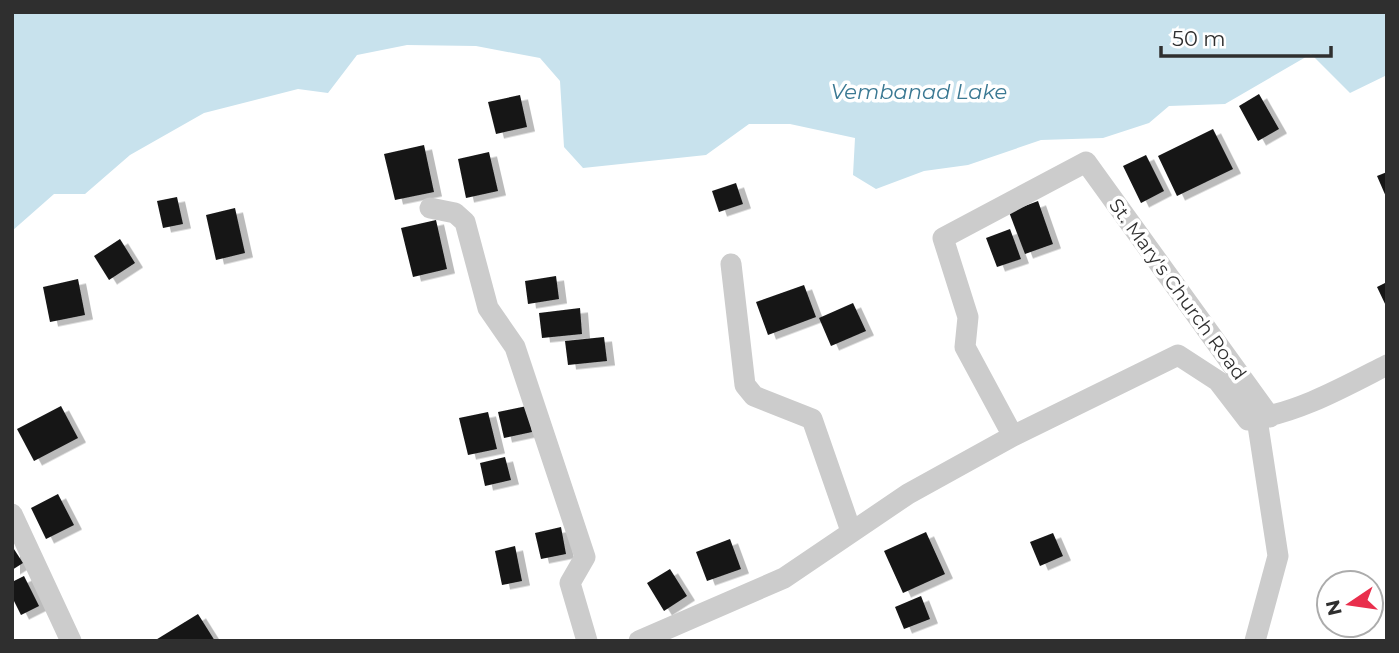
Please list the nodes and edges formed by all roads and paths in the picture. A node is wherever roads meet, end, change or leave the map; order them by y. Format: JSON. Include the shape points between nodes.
{"nodes":[{"id":1,"x":430,"y":208,"type":"dead end"},
{"id":2,"x":731,"y":264,"type":"dead end"},
{"id":3,"x":1387,"y":365,"type":"edge"},
{"id":4,"x":1264,"y":418,"type":"junction"},
{"id":5,"x":1013,"y":436,"type":"junction"},
{"id":6,"x":12,"y":514,"type":"edge"},
{"id":7,"x":851,"y":531,"type":"junction"},
{"id":8,"x":71,"y":641,"type":"edge"},
{"id":9,"x":587,"y":641,"type":"edge"},
{"id":10,"x":639,"y":641,"type":"edge"},
{"id":11,"x":1255,"y":641,"type":"edge"}],
"edges":[{"from":1,"to":9,"type":"street","via":[[455,213],[465,222],[488,307],[515,347],[585,557],[570,583]]},
{"from":2,"to":7,"type":"street","via":[[745,384],[754,396],[811,419]]},
{"from":3,"to":4,"type":"street","via":[[1320,399]]},
{"from":4,"to":5,"type":"street","via":[[1248,420],[1218,382],[1178,355]]},
{"from":4,"to":5,"type":"street","name":"St. Mary's Church Road","via":[[1086,162],[943,238],[968,317],[965,347]]},
{"from":4,"to":11,"type":"street","via":[[1278,556]]},
{"from":5,"to":7,"type":"street"},
{"from":6,"to":8,"type":"street"},
{"from":7,"to":10,"type":"street","via":[[784,578]]}]}
